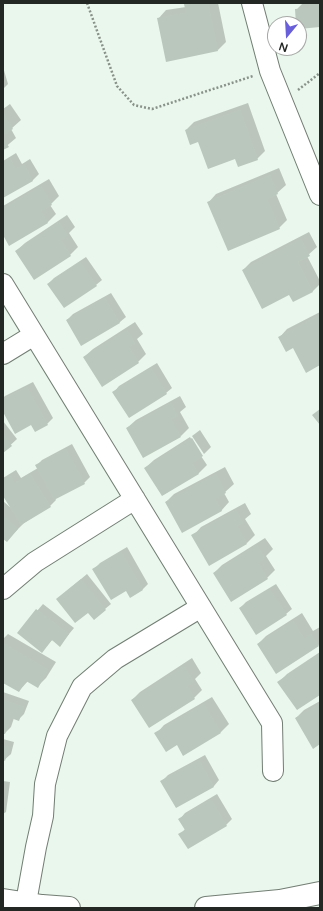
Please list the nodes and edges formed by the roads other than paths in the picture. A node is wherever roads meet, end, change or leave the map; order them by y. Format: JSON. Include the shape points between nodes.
{"nodes":[{"id":1,"x":252,"y":3,"type":"edge"},
{"id":2,"x":320,"y":195,"type":"edge"},
{"id":3,"x":3,"y":284,"type":"edge"},
{"id":4,"x":34,"y":335,"type":"junction"},
{"id":5,"x":3,"y":354,"type":"edge"},
{"id":6,"x":135,"y":499,"type":"junction"},
{"id":7,"x":3,"y":589,"type":"edge"},
{"id":8,"x":201,"y":607,"type":"junction"},
{"id":9,"x":273,"y":771,"type":"dead end"},
{"id":10,"x":320,"y":893,"type":"edge"},
{"id":11,"x":3,"y":900,"type":"edge"},
{"id":12,"x":26,"y":906,"type":"edge"},
{"id":13,"x":69,"y":908,"type":"edge"},
{"id":14,"x":206,"y":908,"type":"edge"}],
"edges":[{"from":1,"to":2,"type":"street","via":[[270,71]]},
{"from":3,"to":4,"type":"street"},
{"from":4,"to":5,"type":"street"},
{"from":4,"to":6,"type":"street"},
{"from":6,"to":7,"type":"street","via":[[35,562]]},
{"from":6,"to":8,"type":"street"},
{"from":8,"to":9,"type":"street","via":[[272,723]]},
{"from":8,"to":12,"type":"street","via":[[115,659],[82,687],[57,736],[45,784],[43,816]]},
{"from":10,"to":14,"type":"main road","via":[[280,901]]},
{"from":11,"to":12,"type":"main road"},
{"from":12,"to":13,"type":"main road"}]}
